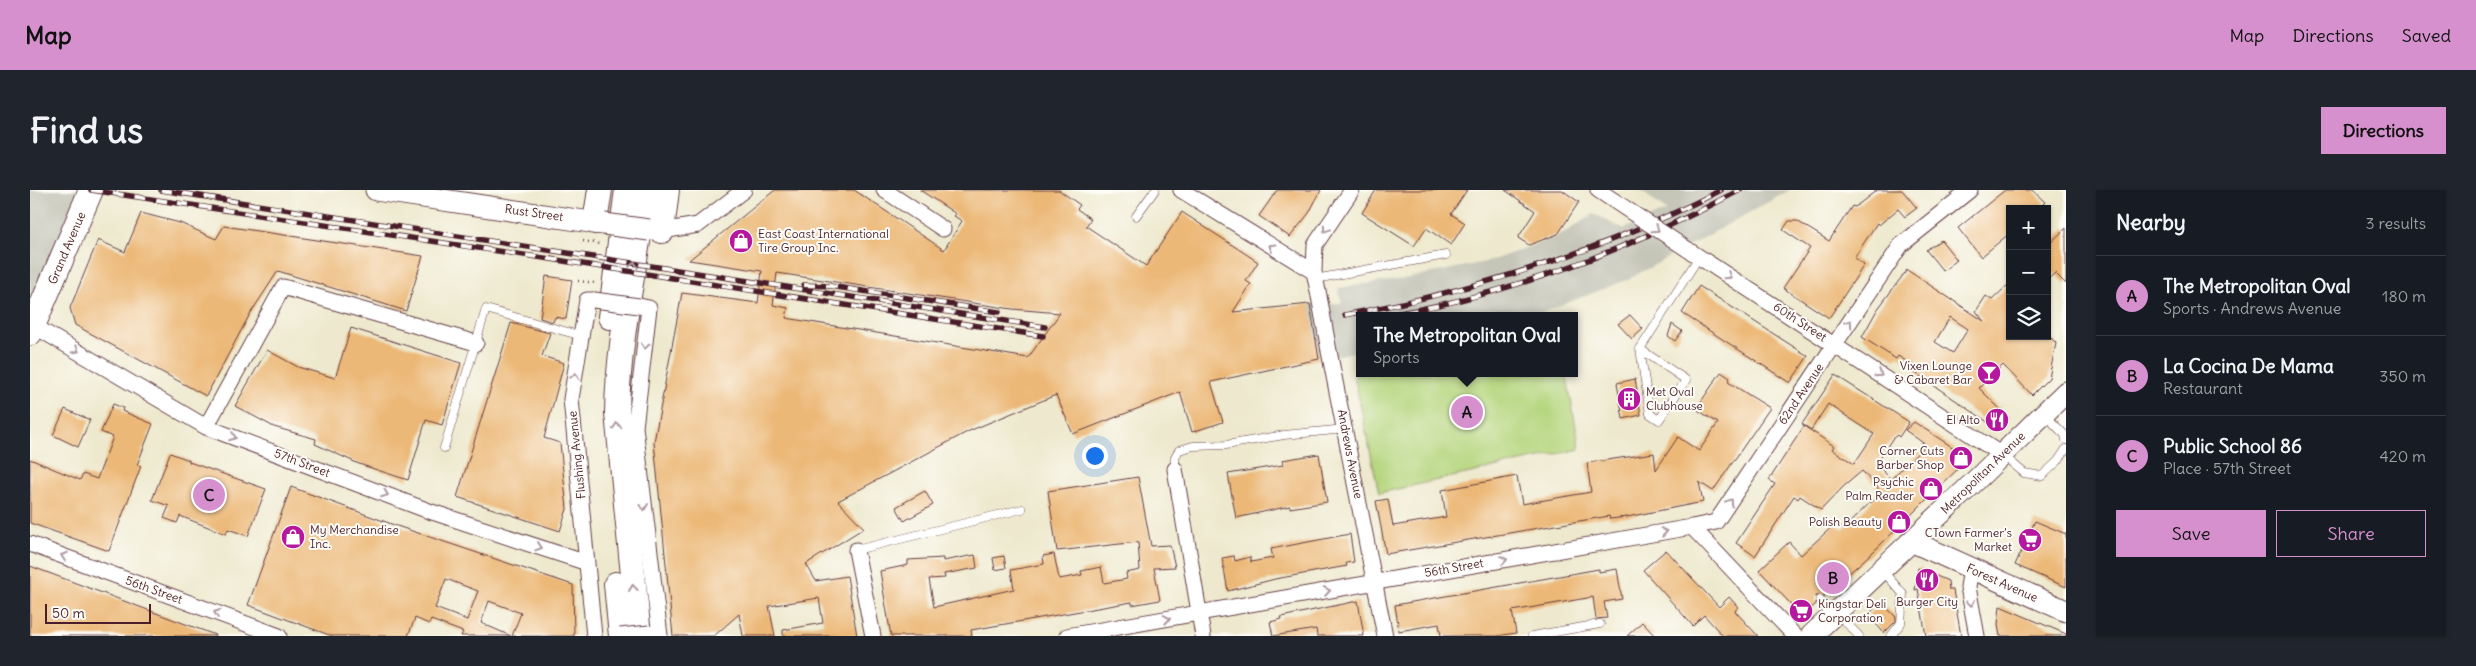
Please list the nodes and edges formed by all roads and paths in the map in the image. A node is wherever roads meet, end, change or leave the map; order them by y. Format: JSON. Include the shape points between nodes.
{"nodes":[{"id":1,"x":91,"y":190,"type":"edge"},
{"id":2,"x":376,"y":190,"type":"edge"},
{"id":3,"x":600,"y":190,"type":"edge"},
{"id":4,"x":628,"y":190,"type":"edge"},
{"id":5,"x":646,"y":190,"type":"edge"},
{"id":6,"x":667,"y":190,"type":"edge"},
{"id":7,"x":744,"y":190,"type":"edge"},
{"id":8,"x":884,"y":190,"type":"edge"},
{"id":9,"x":1155,"y":190,"type":"edge"},
{"id":10,"x":1181,"y":190,"type":"edge"},
{"id":11,"x":1352,"y":190,"type":"edge"},
{"id":12,"x":1598,"y":190,"type":"edge"},
{"id":13,"x":1970,"y":190,"type":"edge"},
{"id":14,"x":1136,"y":216,"type":"dead end"},
{"id":15,"x":943,"y":229,"type":"dead end"},
{"id":16,"x":656,"y":230,"type":"junction"},
{"id":17,"x":597,"y":233,"type":"junction"},
{"id":18,"x":1693,"y":253,"type":"junction"},
{"id":19,"x":1446,"y":255,"type":"dead end"},
{"id":20,"x":1315,"y":276,"type":"junction"},
{"id":21,"x":578,"y":281,"type":"dead end"},
{"id":22,"x":599,"y":284,"type":"dead end"},
{"id":23,"x":32,"y":329,"type":"edge"},
{"id":24,"x":582,"y":336,"type":"junction"},
{"id":25,"x":476,"y":343,"type":"junction"},
{"id":26,"x":1835,"y":345,"type":"junction"},
{"id":27,"x":1640,"y":349,"type":"junction"},
{"id":28,"x":2066,"y":392,"type":"edge"},
{"id":29,"x":2044,"y":414,"type":"junction"},
{"id":30,"x":206,"y":427,"type":"junction"},
{"id":31,"x":1344,"y":429,"type":"junction"},
{"id":32,"x":2066,"y":435,"type":"edge"},
{"id":33,"x":2066,"y":440,"type":"edge"},
{"id":34,"x":444,"y":448,"type":"dead end"},
{"id":35,"x":2066,"y":449,"type":"edge"},
{"id":36,"x":2002,"y":455,"type":"junction"},
{"id":37,"x":1175,"y":468,"type":"joint"},
{"id":38,"x":1022,"y":508,"type":"dead end"},
{"id":39,"x":1692,"y":527,"type":"junction"},
{"id":40,"x":1911,"y":542,"type":"junction"},
{"id":41,"x":30,"y":544,"type":"edge"},
{"id":42,"x":856,"y":550,"type":"joint"},
{"id":43,"x":587,"y":563,"type":"junction"},
{"id":44,"x":1970,"y":569,"type":"junction"},
{"id":45,"x":1882,"y":570,"type":"junction"},
{"id":46,"x":1375,"y":582,"type":"junction"},
{"id":47,"x":1830,"y":609,"type":"junction"},
{"id":48,"x":2066,"y":611,"type":"edge"},
{"id":49,"x":1198,"y":613,"type":"junction"},
{"id":50,"x":1600,"y":624,"type":"dead end"},
{"id":51,"x":652,"y":634,"type":"edge"},
{"id":52,"x":279,"y":636,"type":"edge"},
{"id":53,"x":594,"y":636,"type":"edge"},
{"id":54,"x":621,"y":636,"type":"edge"},
{"id":55,"x":873,"y":636,"type":"edge"},
{"id":56,"x":1067,"y":636,"type":"edge"},
{"id":57,"x":1202,"y":636,"type":"edge"},
{"id":58,"x":1385,"y":636,"type":"edge"},
{"id":59,"x":1532,"y":636,"type":"edge"},
{"id":60,"x":1795,"y":636,"type":"edge"},
{"id":61,"x":1811,"y":636,"type":"edge"},
{"id":62,"x":1859,"y":636,"type":"edge"},
{"id":63,"x":1891,"y":636,"type":"edge"},
{"id":64,"x":1977,"y":636,"type":"edge"}],
"edges":[{"from":1,"to":23,"type":"main road","name":"Grand Avenue"},
{"from":2,"to":17,"type":"main road","name":"Rust Street"},
{"from":3,"to":17,"type":"main road"},
{"from":4,"to":54,"type":"main road","name":"Flushing Avenue","via":[[603,367],[601,407]]},
{"from":51,"to":5,"type":"main road","one_way":true,"via":[[616,413],[624,329]]},
{"from":6,"to":16,"type":"main road"},
{"from":7,"to":16,"type":"street","via":[[698,225]]},
{"from":8,"to":15,"type":"street"},
{"from":9,"to":14,"type":"lane"},
{"from":20,"to":10,"type":"street","one_way":true},
{"from":11,"to":20,"type":"street","name":"Andrews Avenue","one_way":true,"via":[[1315,245]]},
{"from":12,"to":18,"type":"street","name":"60th Street","one_way":true,"bridge":true},
{"from":26,"to":13,"type":"street","name":"62nd Avenue","one_way":true,"via":[[1901,245]]},
{"from":16,"to":17,"type":"main road","name":"Rust Street","bridge":true},
{"from":18,"to":26,"type":"street","name":"60th Street","one_way":true},
{"from":18,"to":27,"type":"lane"},
{"from":19,"to":20,"type":"lane"},
{"from":20,"to":31,"type":"street","name":"Andrews Avenue","bridge":true},
{"from":21,"to":22,"type":"path"},
{"from":23,"to":30,"type":"street","name":"57th Street","one_way":true},
{"from":24,"to":25,"type":"lane","via":[[486,309]]},
{"from":43,"to":24,"type":"street","name":"Flushing Avenue","one_way":true,"via":[[571,399]]},
{"from":24,"to":51,"type":"street","name":"Flushing Avenue","one_way":true,"bridge":true,"via":[[587,300],[649,308],[635,427]]},
{"from":25,"to":30,"type":"street","via":[[282,287]]},
{"from":25,"to":34,"type":"lane"},
{"from":26,"to":36,"type":"street","name":"60th Street","one_way":true},
{"from":39,"to":26,"type":"street","name":"62nd Avenue","one_way":true,"via":[[1716,522]]},
{"from":27,"to":27,"type":"lane","via":[[1650,414],[1659,420],[1686,380]]},
{"from":28,"to":29,"type":"main road","name":"Metropolitan Avenue"},
{"from":29,"to":32,"type":"lane"},
{"from":29,"to":36,"type":"main road","name":"Metropolitan Avenue"},
{"from":30,"to":43,"type":"street","name":"57th Street","one_way":true,"via":[[429,511]]},
{"from":31,"to":37,"type":"lane","via":[[1226,445],[1193,446],[1179,450],[1175,456]]},
{"from":31,"to":46,"type":"street","name":"Andrews Avenue"},
{"from":32,"to":33,"type":"lane"},
{"from":35,"to":36,"type":"lane","via":[[2042,476],[2024,474]]},
{"from":36,"to":40,"type":"main road","name":"Metropolitan Avenue"},
{"from":37,"to":49,"type":"street"},
{"from":38,"to":42,"type":"lane"},
{"from":46,"to":39,"type":"street","name":"56th Street","one_way":true},
{"from":39,"to":60,"type":"street"},
{"from":40,"to":44,"type":"main road","name":"Forest Avenue"},
{"from":40,"to":45,"type":"main road","name":"Metropolitan Avenue"},
{"from":52,"to":41,"type":"street","name":"56th Street","one_way":true},
{"from":42,"to":55,"type":"street"},
{"from":43,"to":53,"type":"street","name":"Flushing Avenue"},
{"from":44,"to":48,"type":"main road","name":"Forest Avenue"},
{"from":44,"to":64,"type":"street","one_way":true,"via":[[1968,587]]},
{"from":45,"to":47,"type":"main road","name":"Metropolitan Avenue"},
{"from":45,"to":63,"type":"lane","via":[[1903,594],[1901,623]]},
{"from":49,"to":46,"type":"street","name":"56th Street","one_way":true},
{"from":46,"to":58,"type":"street","name":"Andrews Avenue"},
{"from":47,"to":61,"type":"main road","name":"Metropolitan Avenue"},
{"from":47,"to":62,"type":"lane"},
{"from":56,"to":49,"type":"street","name":"56th Street","one_way":true},
{"from":49,"to":57,"type":"street"},
{"from":50,"to":59,"type":"lane"},
{"from":51,"to":54,"type":"street","bridge":true}]}
